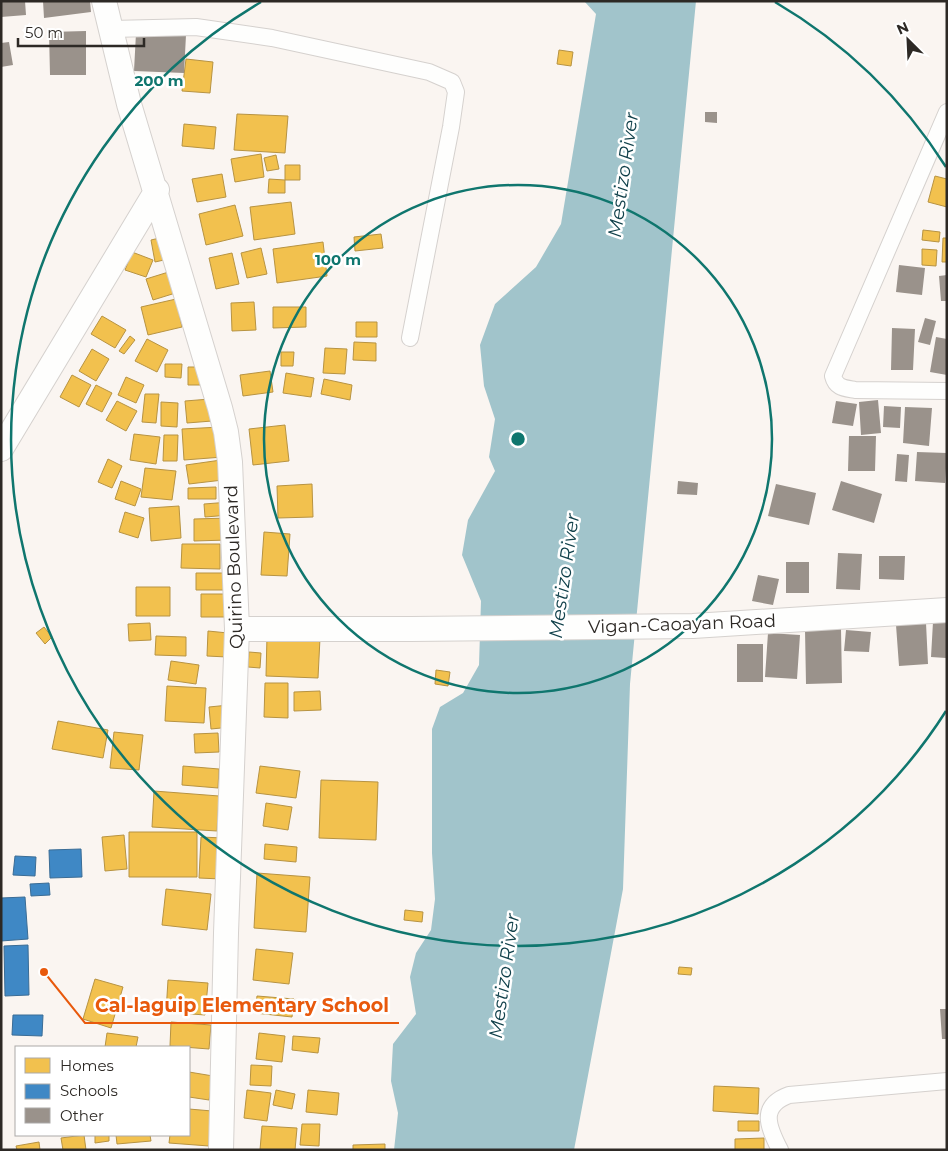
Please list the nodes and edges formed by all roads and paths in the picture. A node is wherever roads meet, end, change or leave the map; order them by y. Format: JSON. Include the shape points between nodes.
{"nodes":[{"id":1,"x":104,"y":1,"type":"edge"},
{"id":2,"x":111,"y":29,"type":"junction"},
{"id":3,"x":947,"y":112,"type":"edge"},
{"id":4,"x":157,"y":190,"type":"junction"},
{"id":5,"x":410,"y":338,"type":"dead end"},
{"id":6,"x":947,"y":391,"type":"edge"},
{"id":7,"x":1,"y":449,"type":"edge"},
{"id":8,"x":947,"y":610,"type":"edge"},
{"id":9,"x":237,"y":628,"type":"junction"},
{"id":10,"x":947,"y":1081,"type":"edge"},
{"id":11,"x":222,"y":1150,"type":"edge"},
{"id":12,"x":780,"y":1150,"type":"edge"}],
"edges":[{"from":1,"to":2,"type":"main road","name":"Quirino Boulevard"},
{"from":2,"to":4,"type":"main road","name":"Quirino Boulevard","via":[[129,104]]},
{"from":2,"to":5,"type":"street","via":[[196,27],[272,38],[429,72],[452,82],[456,92],[451,127]]},
{"from":3,"to":6,"type":"street","via":[[833,376],[841,388],[855,390]]},
{"from":4,"to":7,"type":"main road"},
{"from":4,"to":9,"type":"main road","name":"Quirino Boulevard","via":[[226,432]]},
{"from":8,"to":9,"type":"main road","name":"Vigan-Caoayan Road","via":[[693,626],[411,630]]},
{"from":9,"to":11,"type":"main road","name":"Quirino Boulevard"},
{"from":10,"to":12,"type":"street","via":[[789,1095],[779,1099],[769,1110],[769,1124]]}]}
